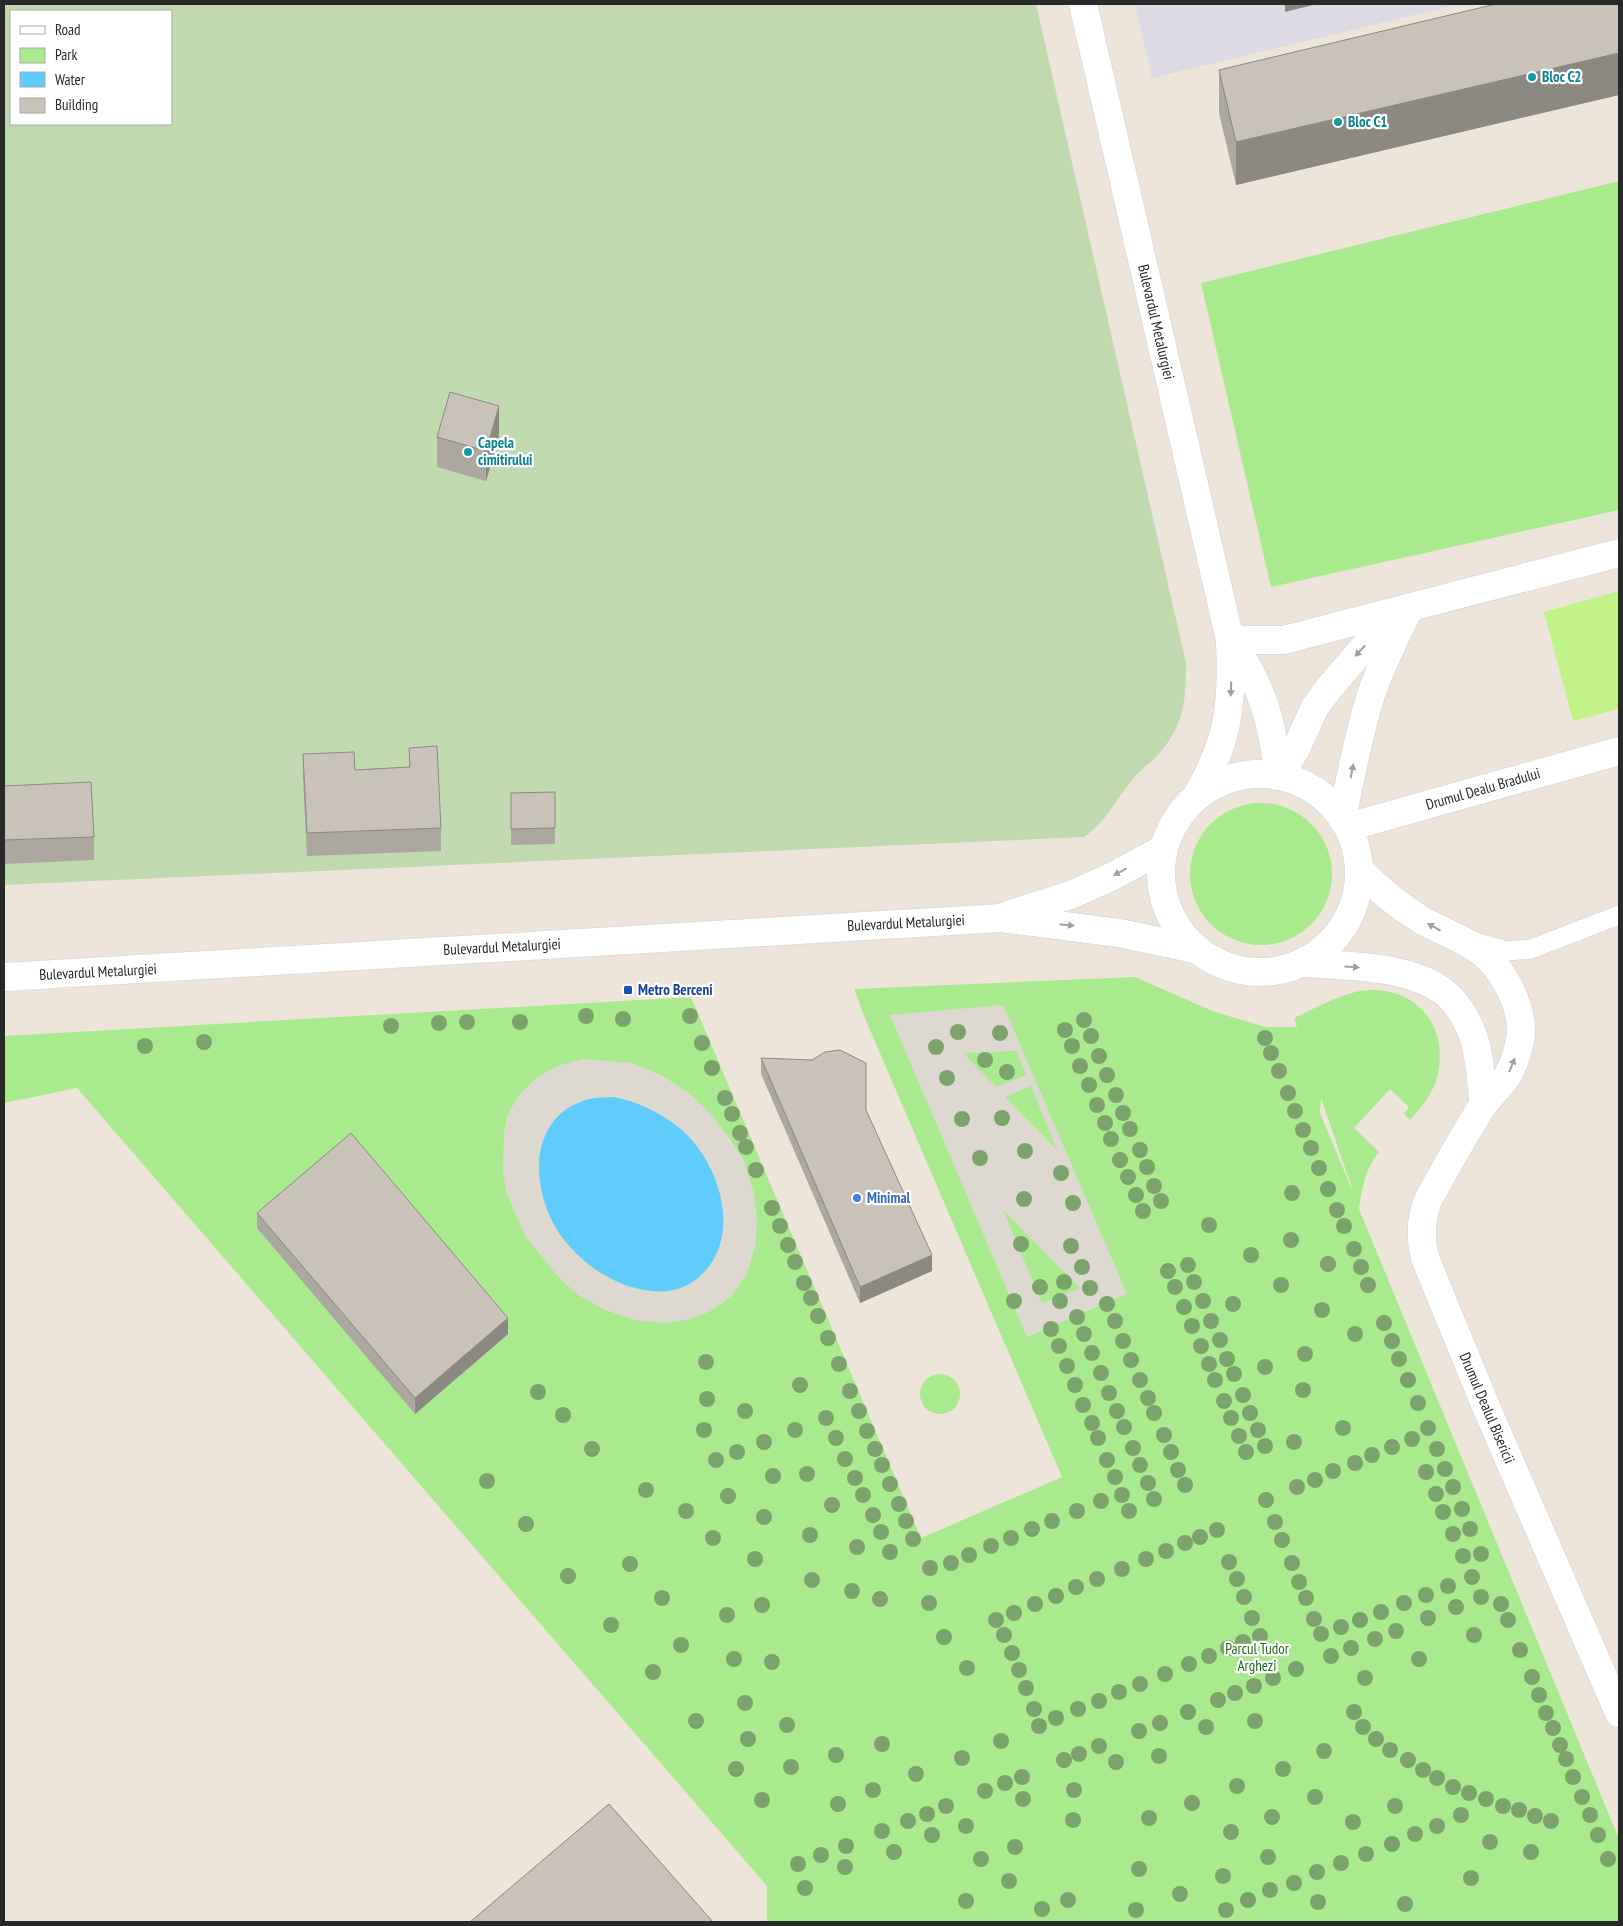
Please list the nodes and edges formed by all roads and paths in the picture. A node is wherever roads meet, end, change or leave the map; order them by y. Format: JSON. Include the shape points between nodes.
{"nodes":[{"id":1,"x":1083,"y":4,"type":"edge"},
{"id":2,"x":1619,"y":553,"type":"edge"},
{"id":3,"x":1410,"y":607,"type":"junction"},
{"id":4,"x":1230,"y":640,"type":"junction"},
{"id":5,"x":1619,"y":751,"type":"edge"},
{"id":6,"x":1278,"y":776,"type":"junction"},
{"id":7,"x":1196,"y":796,"type":"junction"},
{"id":8,"x":1345,"y":823,"type":"junction"},
{"id":9,"x":1163,"y":849,"type":"junction"},
{"id":10,"x":1359,"y":869,"type":"junction"},
{"id":11,"x":1619,"y":915,"type":"edge"},
{"id":12,"x":1001,"y":918,"type":"junction"},
{"id":13,"x":1461,"y":939,"type":"junction"},
{"id":14,"x":1195,"y":949,"type":"junction"},
{"id":15,"x":1304,"y":963,"type":"junction"},
{"id":16,"x":7,"y":974,"type":"edge"},
{"id":17,"x":1484,"y":1104,"type":"junction"},
{"id":18,"x":1619,"y":1712,"type":"edge"}],
"edges":[{"from":1,"to":4,"type":"main road","name":"Bulevardul Metalurgiei"},
{"from":2,"to":3,"type":"main road"},
{"from":3,"to":4,"type":"main road","via":[[1284,640]]},
{"from":3,"to":6,"type":"main road","one_way":true,"via":[[1367,644],[1329,688],[1315,707],[1295,751]]},
{"from":8,"to":3,"type":"main road","one_way":true,"via":[[1358,741],[1372,693]]},
{"from":4,"to":6,"type":"main road","name":"Bulevardul Metalurgiei","via":[[1246,662],[1260,692],[1275,747]]},
{"from":4,"to":7,"type":"main road","name":"Bulevardul Metalurgiei","one_way":true,"via":[[1228,723],[1210,773]]},
{"from":5,"to":8,"type":"main road","name":"Drumul Dealu Bradului"},
{"from":6,"to":7,"type":"main road","via":[[1256,774],[1235,777]]},
{"from":6,"to":8,"type":"main road","via":[[1310,787],[1328,801]]},
{"from":7,"to":9,"type":"main road","via":[[1170,830]]},
{"from":8,"to":10,"type":"main road","via":[[1356,848]]},
{"from":9,"to":12,"type":"main road","name":"Bulevardul Metalurgiei","one_way":true,"via":[[1073,894]]},
{"from":9,"to":14,"type":"main road","via":[[1160,877],[1165,904],[1176,929]]},
{"from":13,"to":10,"type":"main road","name":"Drumul Dealul Bisericii","one_way":true,"via":[[1412,913]]},
{"from":10,"to":15,"type":"main road","via":[[1356,897],[1345,924],[1327,946]]},
{"from":11,"to":13,"type":"lane","via":[[1531,949],[1507,951]]},
{"from":12,"to":14,"type":"main road","name":"Bulevardul Metalurgiei","one_way":true,"via":[[1119,933]]},
{"from":12,"to":16,"type":"main road","name":"Bulevardul Metalurgiei"},
{"from":17,"to":13,"type":"main road","name":"Drumul Dealul Bisericii","one_way":true,"via":[[1508,1074],[1521,1039],[1520,1025],[1511,990],[1503,976],[1491,959]]},
{"from":14,"to":15,"type":"main road","via":[[1214,962],[1236,970],[1259,973]]},
{"from":15,"to":17,"type":"main road","one_way":true,"via":[[1398,973],[1424,981],[1444,992],[1456,1004],[1473,1035]]},
{"from":17,"to":18,"type":"main road","name":"Drumul Dealul Bisericii","via":[[1426,1206],[1421,1232],[1425,1258]]}]}
